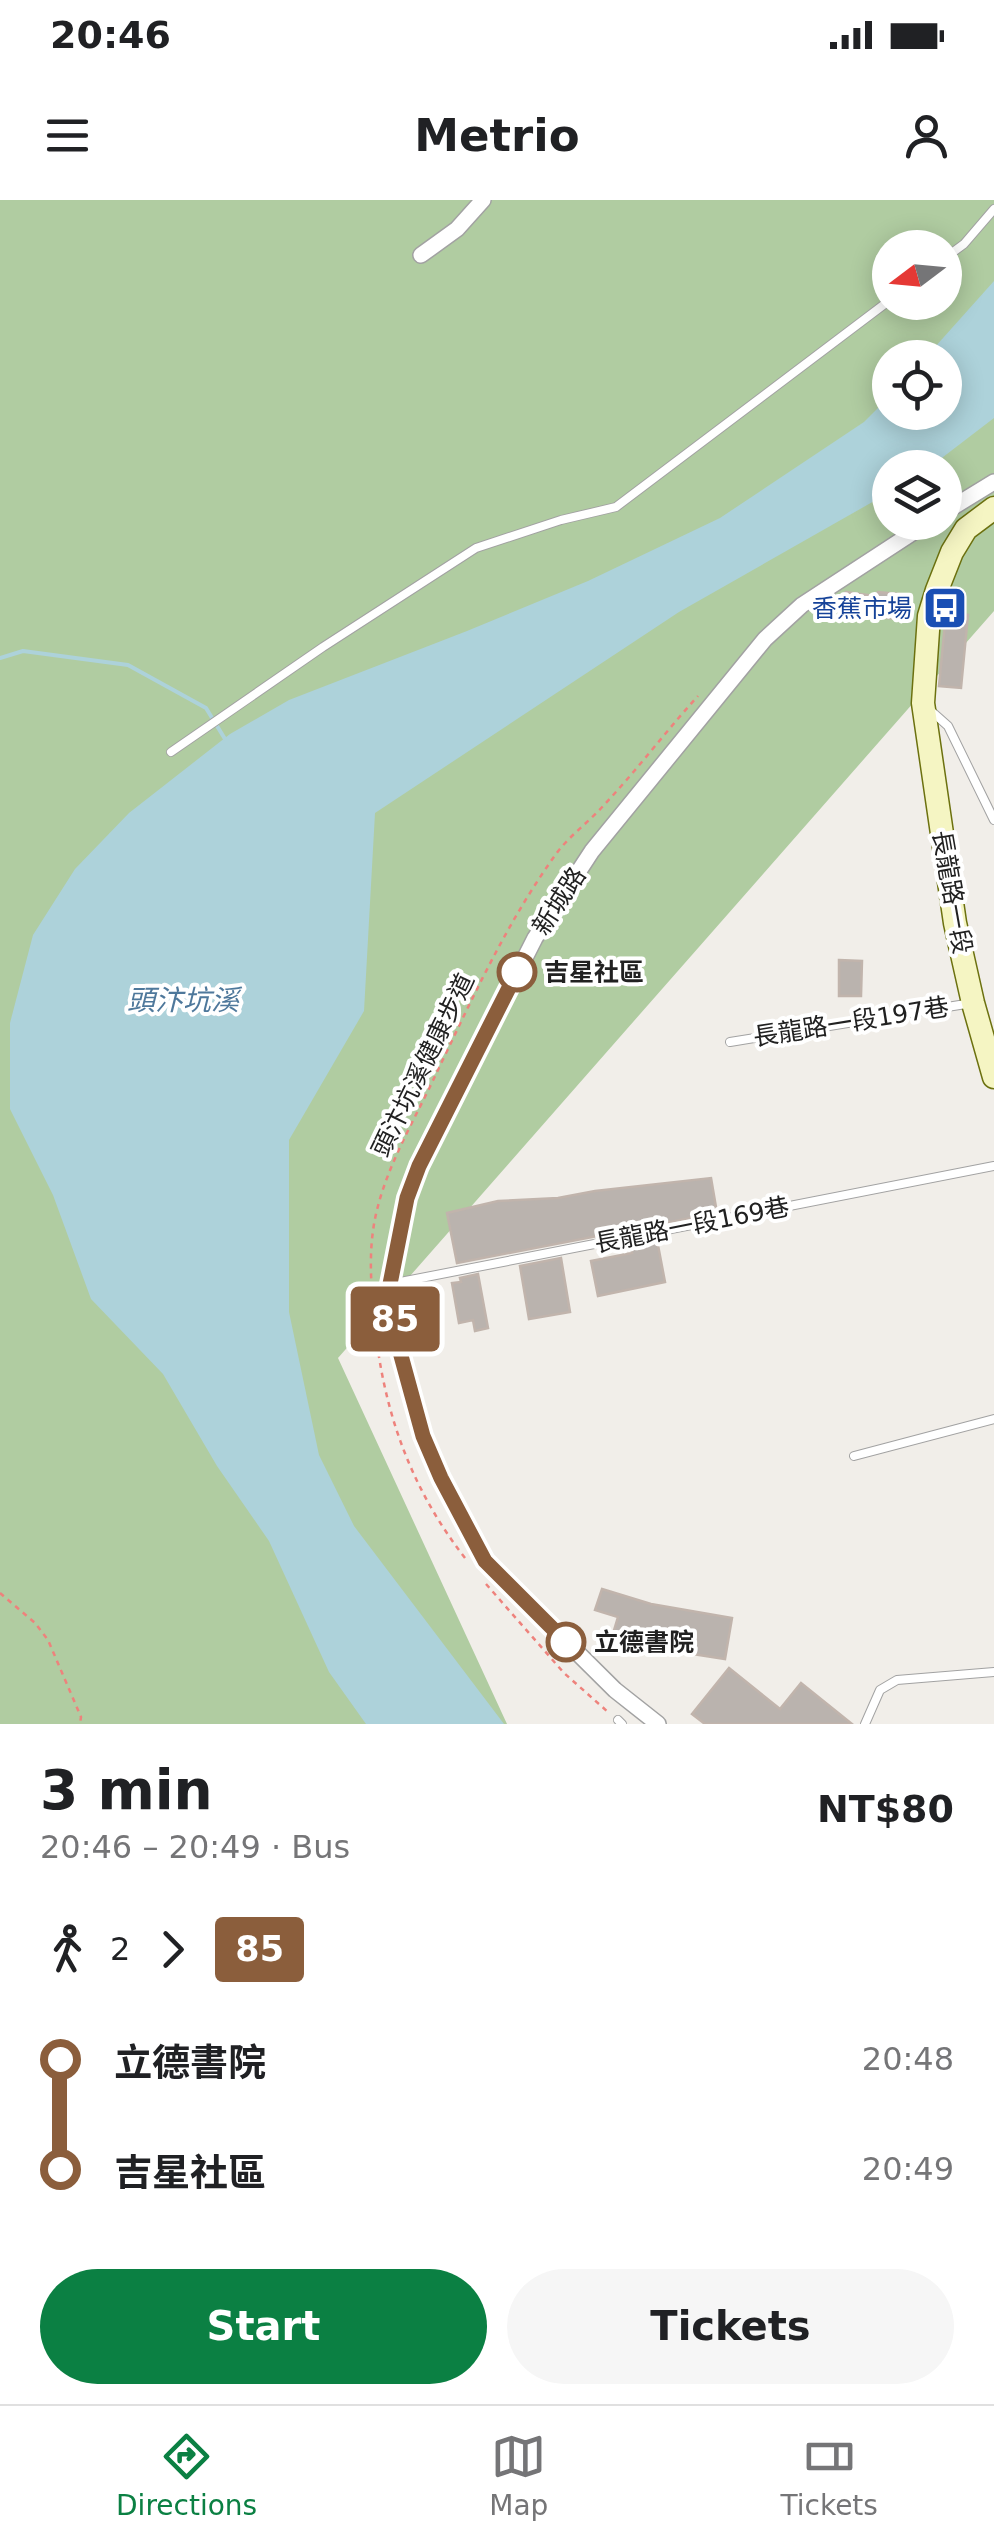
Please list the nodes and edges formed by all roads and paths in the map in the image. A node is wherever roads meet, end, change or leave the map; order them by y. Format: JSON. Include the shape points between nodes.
{"nodes":[{"id":1,"x":484,"y":200,"type":"edge"},
{"id":2,"x":994,"y":209,"type":"edge"},
{"id":3,"x":962,"y":245,"type":"edge"},
{"id":4,"x":421,"y":255,"type":"dead end"},
{"id":5,"x":872,"y":314,"type":"edge"},
{"id":6,"x":994,"y":482,"type":"edge"},
{"id":7,"x":962,"y":502,"type":"edge"},
{"id":8,"x":994,"y":508,"type":"edge"},
{"id":9,"x":901,"y":540,"type":"edge"},
{"id":10,"x":701,"y":692,"type":"dead end"},
{"id":11,"x":923,"y":704,"type":"junction"},
{"id":12,"x":171,"y":752,"type":"dead end"},
{"id":13,"x":994,"y":820,"type":"edge"},
{"id":14,"x":972,"y":1003,"type":"junction"},
{"id":15,"x":730,"y":1042,"type":"dead end"},
{"id":16,"x":994,"y":1078,"type":"edge"},
{"id":17,"x":994,"y":1166,"type":"edge"},
{"id":18,"x":390,"y":1284,"type":"junction"},
{"id":19,"x":994,"y":1418,"type":"edge"},
{"id":20,"x":854,"y":1456,"type":"dead end"},
{"id":21,"x":468,"y":1560,"type":"dead end"},
{"id":22,"x":483,"y":1580,"type":"dead end"},
{"id":23,"x":0,"y":1592,"type":"edge"},
{"id":24,"x":994,"y":1672,"type":"edge"},
{"id":25,"x":620,"y":1722,"type":"edge"},
{"id":26,"x":82,"y":1724,"type":"edge"},
{"id":27,"x":658,"y":1724,"type":"edge"},
{"id":28,"x":865,"y":1724,"type":"edge"}],
"edges":[{"from":1,"to":4,"type":"street"},
{"from":2,"to":3,"type":"lane"},
{"from":5,"to":12,"type":"lane","via":[[616,507],[476,548]]},
{"from":6,"to":7,"type":"street"},
{"from":8,"to":11,"type":"main road","name":"長龍路一段","via":[[966,529],[937,590]]},
{"from":9,"to":18,"type":"street","name":"新城路","via":[[802,605],[765,639],[592,850],[535,938],[419,1166]]},
{"from":10,"to":21,"type":"path","name":"頭汴坑溪健康步道","via":[[560,848],[526,898],[416,1114],[378,1205],[371,1276],[388,1402],[406,1460]]},
{"from":11,"to":13,"type":"lane","via":[[948,726]]},
{"from":11,"to":14,"type":"main road","name":"長龍路一段"},
{"from":14,"to":15,"type":"lane","name":"長龍路一段197巷"},
{"from":14,"to":16,"type":"main road","name":"長龍路一段"},
{"from":17,"to":18,"type":"lane","name":"長龍路一段169巷"},
{"from":18,"to":27,"type":"street","name":"新城路","via":[[423,1436],[485,1561]]},
{"from":19,"to":20,"type":"lane"},
{"from":22,"to":25,"type":"path","via":[[564,1673]]},
{"from":23,"to":26,"type":"path","via":[[48,1640]]},
{"from":24,"to":28,"type":"lane","via":[[898,1680],[880,1690]]}]}
